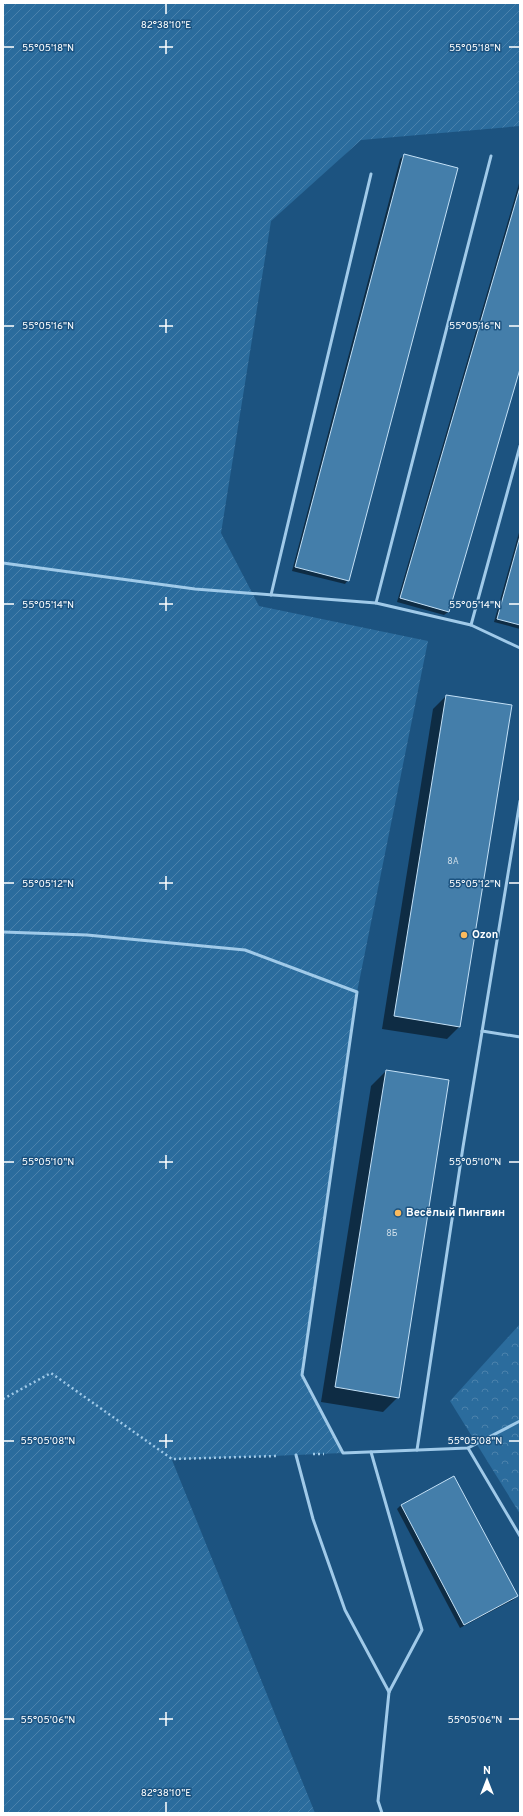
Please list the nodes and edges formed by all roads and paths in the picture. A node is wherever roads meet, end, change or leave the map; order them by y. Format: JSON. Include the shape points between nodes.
{"nodes":[{"id":1,"x":491,"y":156,"type":"dead end"},
{"id":2,"x":371,"y":174,"type":"dead end"},
{"id":3,"x":520,"y":446,"type":"edge"},
{"id":4,"x":3,"y":563,"type":"edge"},
{"id":5,"x":271,"y":594,"type":"junction"},
{"id":6,"x":376,"y":603,"type":"junction"},
{"id":7,"x":471,"y":625,"type":"junction"},
{"id":8,"x":520,"y":648,"type":"edge"},
{"id":9,"x":520,"y":801,"type":"edge"},
{"id":10,"x":3,"y":932,"type":"edge"},
{"id":11,"x":482,"y":1030,"type":"junction"},
{"id":12,"x":520,"y":1037,"type":"edge"},
{"id":13,"x":3,"y":1399,"type":"edge"},
{"id":14,"x":520,"y":1421,"type":"edge"},
{"id":15,"x":468,"y":1448,"type":"junction"},
{"id":16,"x":417,"y":1450,"type":"junction"},
{"id":17,"x":371,"y":1452,"type":"junction"},
{"id":18,"x":343,"y":1453,"type":"junction"},
{"id":19,"x":296,"y":1455,"type":"junction"},
{"id":20,"x":520,"y":1536,"type":"edge"},
{"id":21,"x":389,"y":1692,"type":"junction"},
{"id":22,"x":382,"y":1813,"type":"edge"}],
"edges":[{"from":1,"to":6,"type":"lane"},
{"from":2,"to":5,"type":"lane"},
{"from":3,"to":7,"type":"lane"},
{"from":4,"to":5,"type":"lane","via":[[195,588]]},
{"from":5,"to":6,"type":"lane"},
{"from":6,"to":7,"type":"lane"},
{"from":7,"to":8,"type":"lane"},
{"from":9,"to":11,"type":"lane"},
{"from":10,"to":18,"type":"lane","via":[[87,935],[245,950],[357,992],[302,1375]]},
{"from":11,"to":12,"type":"lane"},
{"from":11,"to":16,"type":"lane"},
{"from":13,"to":19,"type":"path","via":[[51,1373],[172,1460]]},
{"from":14,"to":15,"type":"lane"},
{"from":15,"to":16,"type":"lane"},
{"from":15,"to":20,"type":"lane"},
{"from":16,"to":17,"type":"lane"},
{"from":17,"to":18,"type":"lane"},
{"from":17,"to":21,"type":"lane","via":[[422,1630]]},
{"from":18,"to":19,"type":"path"},
{"from":19,"to":21,"type":"lane","via":[[313,1519],[345,1610]]},
{"from":21,"to":22,"type":"lane","via":[[378,1801]]}]}
